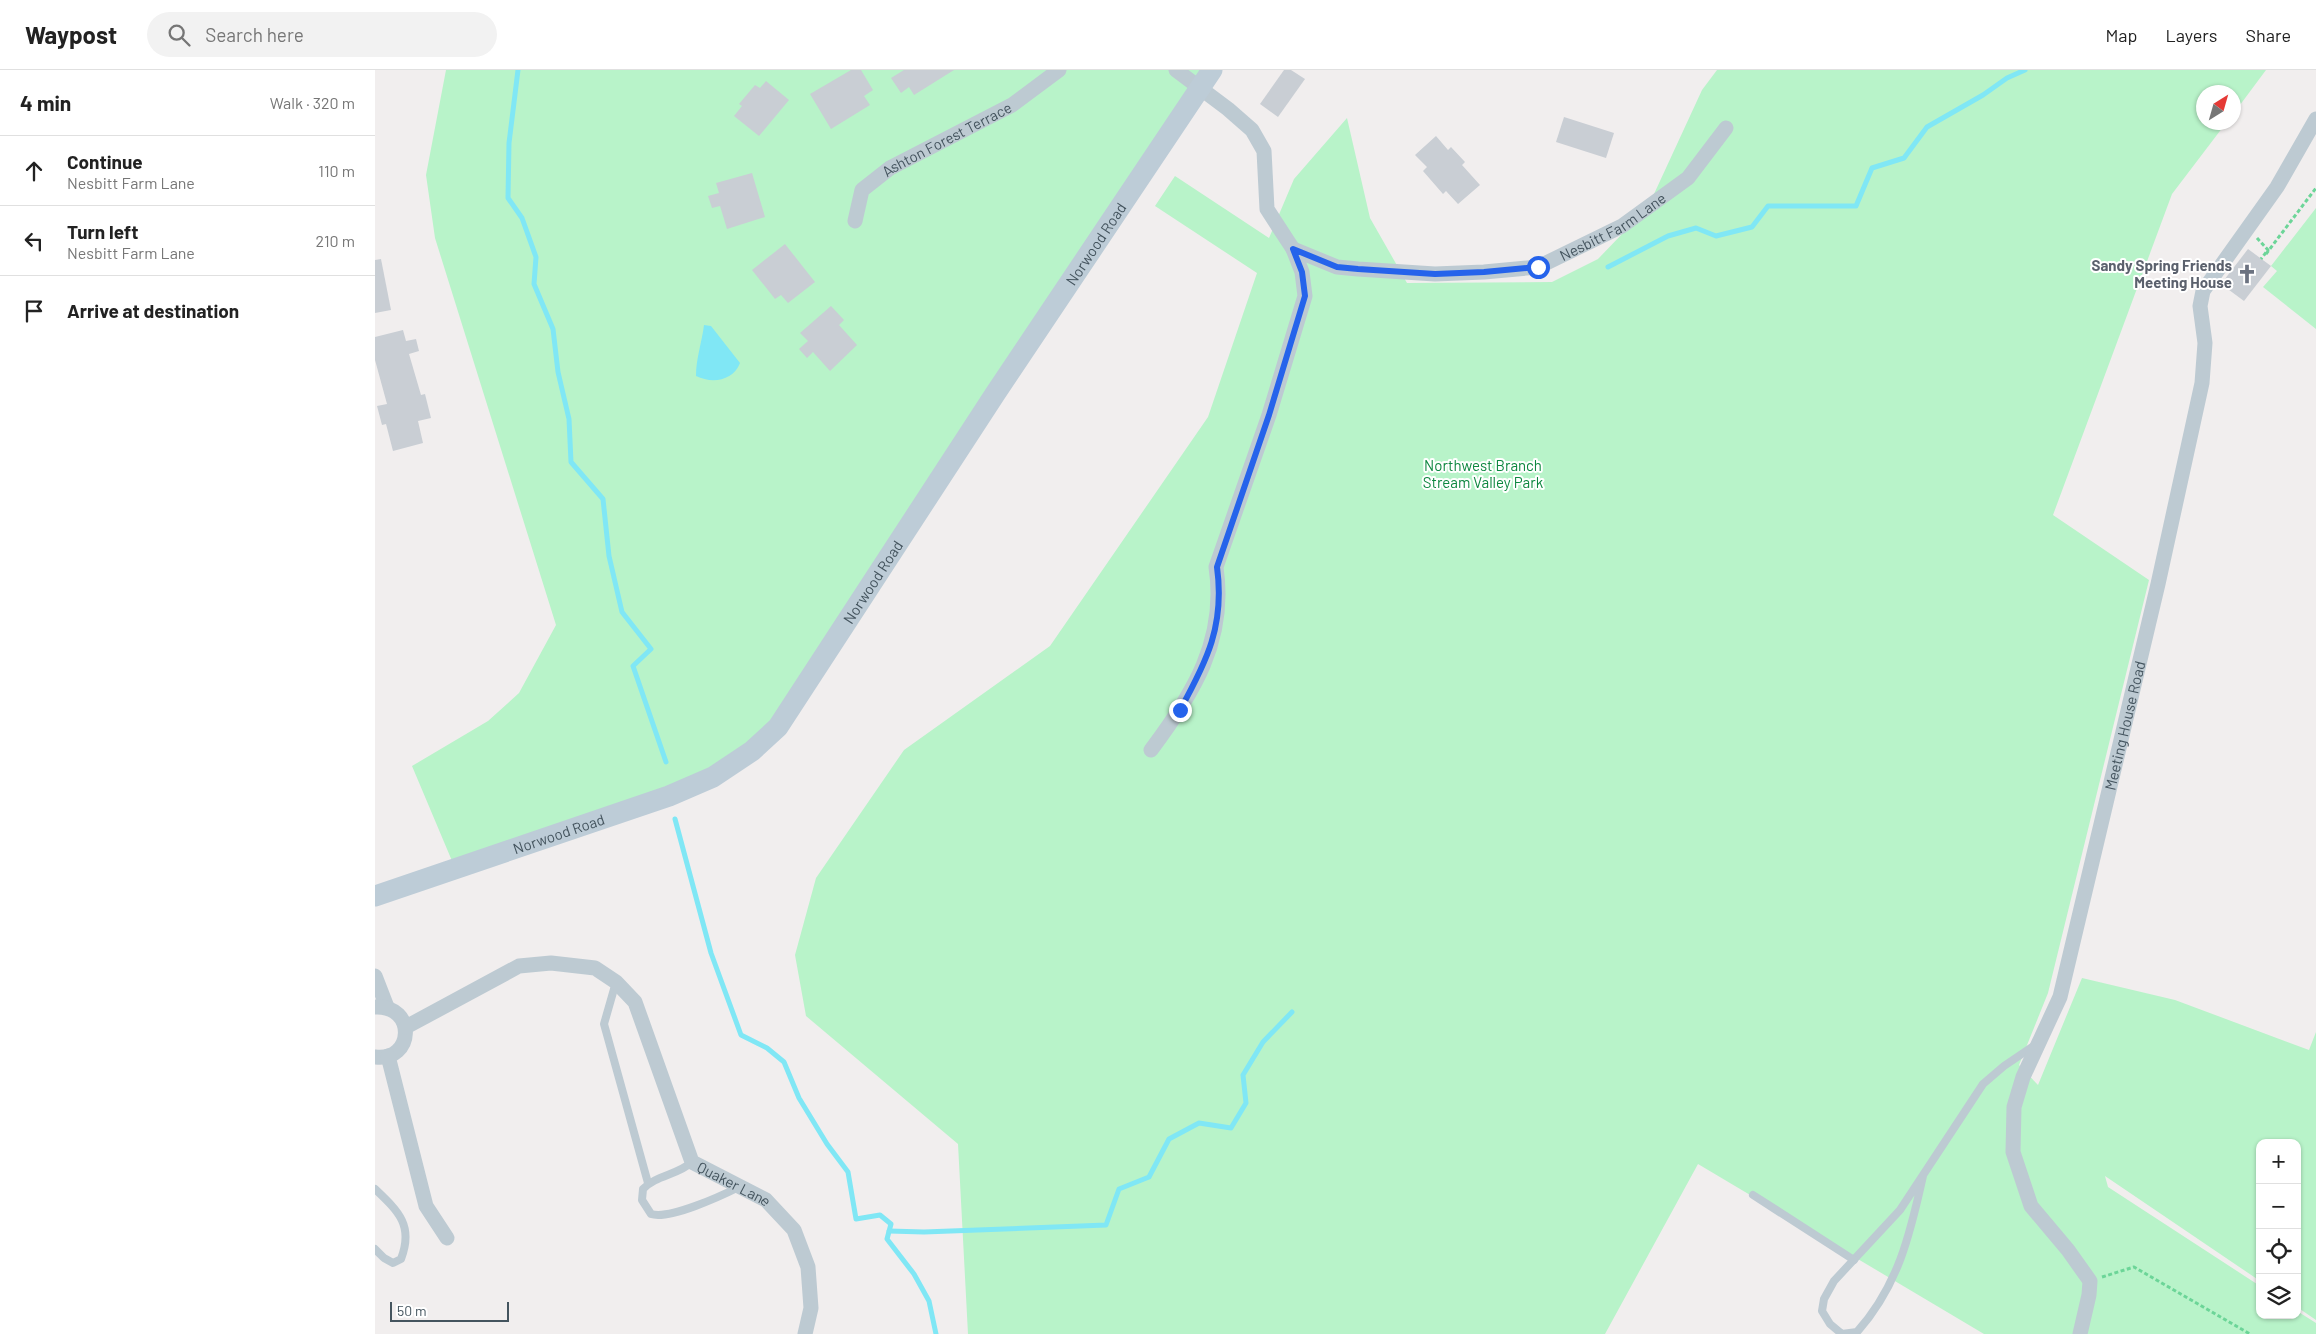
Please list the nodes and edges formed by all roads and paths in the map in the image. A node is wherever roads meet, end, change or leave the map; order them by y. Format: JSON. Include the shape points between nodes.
{"nodes":[{"id":1,"x":1059,"y":70,"type":"edge"},
{"id":2,"x":1175,"y":70,"type":"edge"},
{"id":3,"x":1212,"y":70,"type":"edge"},
{"id":4,"x":1201,"y":88,"type":"junction"},
{"id":5,"x":2316,"y":119,"type":"edge"},
{"id":6,"x":1726,"y":128,"type":"dead end"},
{"id":7,"x":2316,"y":188,"type":"edge"},
{"id":8,"x":855,"y":221,"type":"dead end"},
{"id":9,"x":2247,"y":229,"type":"junction"},
{"id":10,"x":1293,"y":249,"type":"junction"},
{"id":11,"x":2265,"y":254,"type":"junction"},
{"id":12,"x":2261,"y":259,"type":"dead end"},
{"id":13,"x":1151,"y":750,"type":"dead end"},
{"id":14,"x":375,"y":896,"type":"edge"},
{"id":15,"x":375,"y":976,"type":"edge"},
{"id":16,"x":616,"y":982,"type":"junction"},
{"id":17,"x":381,"y":1007,"type":"edge"},
{"id":18,"x":406,"y":1027,"type":"junction"},
{"id":19,"x":2038,"y":1043,"type":"junction"},
{"id":20,"x":381,"y":1056,"type":"edge"},
{"id":21,"x":692,"y":1162,"type":"junction"},
{"id":22,"x":1923,"y":1176,"type":"junction"},
{"id":23,"x":648,"y":1184,"type":"junction"},
{"id":24,"x":739,"y":1187,"type":"junction"},
{"id":25,"x":375,"y":1189,"type":"edge"},
{"id":26,"x":1753,"y":1195,"type":"dead end"},
{"id":27,"x":447,"y":1238,"type":"dead end"},
{"id":28,"x":375,"y":1248,"type":"edge"},
{"id":29,"x":1853,"y":1260,"type":"junction"},
{"id":30,"x":2090,"y":1280,"type":"junction"},
{"id":31,"x":805,"y":1334,"type":"edge"},
{"id":32,"x":2080,"y":1334,"type":"edge"},
{"id":33,"x":2249,"y":1334,"type":"edge"}],
"edges":[{"from":1,"to":8,"type":"street","name":"Ashton Forest Terrace","via":[[1012,105],[890,168],[862,190]]},
{"from":2,"to":4,"type":"street"},
{"from":3,"to":4,"type":"street","name":"Norwood Road"},
{"from":4,"to":10,"type":"street","via":[[1252,130],[1264,151],[1267,209]]},
{"from":4,"to":14,"type":"street","name":"Norwood Road","via":[[995,394],[778,727],[752,751],[713,777],[669,796]]},
{"from":5,"to":9,"type":"street","name":"Meeting House Road","via":[[2277,187]]},
{"from":6,"to":10,"type":"street","name":"Nesbitt Farm Lane","via":[[1688,178],[1622,226],[1538,267],[1435,274],[1337,267]]},
{"from":7,"to":11,"type":"path"},
{"from":9,"to":11,"type":"path","via":[[2265,244]]},
{"from":9,"to":19,"type":"street","name":"Meeting House Road","via":[[2203,292],[2200,306],[2205,343],[2198,402],[2060,997]]},
{"from":10,"to":13,"type":"street","via":[[1302,272],[1305,296],[1269,415],[1217,567],[1220,591],[1213,639],[1205,663],[1180,710]]},
{"from":11,"to":12,"type":"path"},
{"from":15,"to":17,"type":"street"},
{"from":16,"to":18,"type":"street","name":"Quaker Lane","via":[[595,968],[551,964],[519,966]]},
{"from":16,"to":21,"type":"street","name":"Quaker Lane","via":[[635,1002]]},
{"from":16,"to":23,"type":"lane","via":[[604,1024]]},
{"from":17,"to":18,"type":"street","via":[[398,1013]]},
{"from":18,"to":20,"type":"street","via":[[403,1044],[397,1051]]},
{"from":19,"to":22,"type":"lane","via":[[1983,1084]]},
{"from":19,"to":30,"type":"street","name":"Meeting House Road","via":[[2014,1107],[2013,1152],[2031,1206]]},
{"from":20,"to":27,"type":"street","via":[[426,1206]]},
{"from":21,"to":23,"type":"lane","via":[[685,1169]]},
{"from":21,"to":24,"type":"street","name":"Quaker Lane"},
{"from":22,"to":29,"type":"lane","via":[[1900,1210]]},
{"from":22,"to":29,"type":"lane","via":[[1910,1234],[1895,1275],[1873,1314],[1857,1332],[1843,1334],[1830,1324],[1822,1311],[1824,1299],[1834,1281]]},
{"from":23,"to":24,"type":"lane","via":[[643,1189],[642,1200],[646,1210],[656,1216],[716,1198]]},
{"from":24,"to":31,"type":"street","name":"Quaker Lane","via":[[766,1200],[794,1230],[808,1267],[811,1308]]},
{"from":25,"to":28,"type":"lane","via":[[398,1211],[405,1224],[406,1245],[401,1259],[393,1263],[383,1258]]},
{"from":26,"to":29,"type":"lane"},
{"from":30,"to":32,"type":"street"},
{"from":30,"to":33,"type":"path","via":[[2134,1267]]}]}
